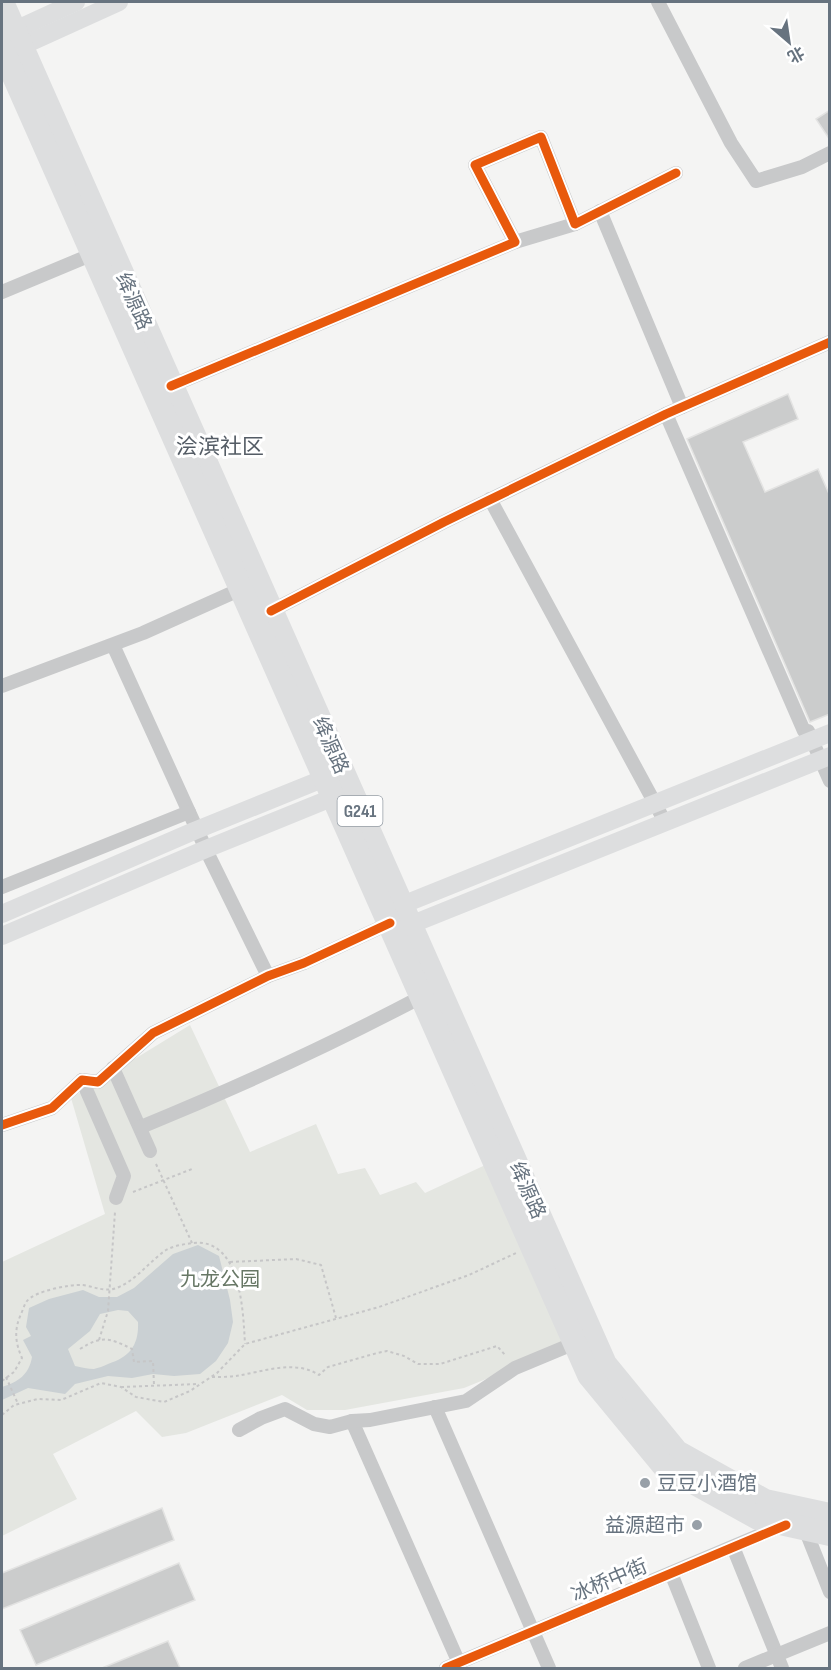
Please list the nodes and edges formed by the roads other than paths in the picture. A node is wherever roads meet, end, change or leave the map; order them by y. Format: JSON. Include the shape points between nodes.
{"nodes":[{"id":1,"x":2,"y":2,"type":"edge"},
{"id":2,"x":76,"y":2,"type":"edge"},
{"id":3,"x":119,"y":2,"type":"edge"},
{"id":4,"x":657,"y":2,"type":"edge"},
{"id":5,"x":8,"y":43,"type":"edge"},
{"id":6,"x":830,"y":153,"type":"edge"},
{"id":7,"x":676,"y":173,"type":"dead end"},
{"id":8,"x":600,"y":211,"type":"junction"},
{"id":9,"x":575,"y":224,"type":"junction"},
{"id":10,"x":515,"y":242,"type":"junction"},
{"id":11,"x":93,"y":254,"type":"junction"},
{"id":12,"x":2,"y":292,"type":"edge"},
{"id":13,"x":830,"y":342,"type":"edge"},
{"id":14,"x":171,"y":386,"type":"junction"},
{"id":15,"x":682,"y":407,"type":"junction"},
{"id":16,"x":666,"y":414,"type":"junction"},
{"id":17,"x":490,"y":499,"type":"junction"},
{"id":18,"x":241,"y":589,"type":"junction"},
{"id":19,"x":271,"y":611,"type":"junction"},
{"id":20,"x":112,"y":645,"type":"junction"},
{"id":21,"x":2,"y":686,"type":"edge"},
{"id":22,"x":830,"y":732,"type":"edge"},
{"id":23,"x":807,"y":733,"type":"junction"},
{"id":24,"x":825,"y":758,"type":"edge"},
{"id":25,"x":830,"y":780,"type":"edge"},
{"id":26,"x":329,"y":787,"type":"junction"},
{"id":27,"x":654,"y":803,"type":"junction"},
{"id":28,"x":189,"y":812,"type":"junction"},
{"id":29,"x":665,"y":822,"type":"junction"},
{"id":30,"x":197,"y":830,"type":"junction"},
{"id":31,"x":206,"y":849,"type":"junction"},
{"id":32,"x":2,"y":887,"type":"edge"},
{"id":33,"x":2,"y":914,"type":"edge"},
{"id":34,"x":401,"y":918,"type":"junction"},
{"id":35,"x":2,"y":936,"type":"edge"},
{"id":36,"x":268,"y":976,"type":"junction"},
{"id":37,"x":421,"y":997,"type":"junction"},
{"id":38,"x":113,"y":1068,"type":"junction"},
{"id":39,"x":82,"y":1080,"type":"junction"},
{"id":40,"x":2,"y":1125,"type":"edge"},
{"id":41,"x":141,"y":1127,"type":"junction"},
{"id":42,"x":150,"y":1151,"type":"road end"},
{"id":43,"x":116,"y":1198,"type":"road end"},
{"id":44,"x":575,"y":1343,"type":"junction"},
{"id":45,"x":435,"y":1407,"type":"junction"},
{"id":46,"x":352,"y":1421,"type":"junction"},
{"id":47,"x":239,"y":1430,"type":"dead end"},
{"id":48,"x":830,"y":1515,"type":"edge"},
{"id":49,"x":796,"y":1527,"type":"junction"},
{"id":50,"x":830,"y":1534,"type":"edge"},
{"id":51,"x":733,"y":1547,"type":"junction"},
{"id":52,"x":671,"y":1573,"type":"junction"},
{"id":53,"x":830,"y":1592,"type":"edge"},
{"id":54,"x":534,"y":1631,"type":"junction"},
{"id":55,"x":830,"y":1633,"type":"edge"},
{"id":56,"x":779,"y":1662,"type":"edge"},
{"id":57,"x":452,"y":1666,"type":"edge"},
{"id":58,"x":549,"y":1668,"type":"edge"},
{"id":59,"x":709,"y":1668,"type":"edge"},
{"id":60,"x":745,"y":1668,"type":"edge"}],
"edges":[{"from":1,"to":5,"type":"highway","name":"绛源路","number":"G241"},
{"from":2,"to":5,"type":"main road"},
{"from":3,"to":5,"type":"main road"},
{"from":4,"to":6,"type":"street","via":[[731,144],[756,181],[802,167]]},
{"from":5,"to":11,"type":"highway","name":"绛源路","number":"G241"},
{"from":5,"to":14,"type":"highway","name":"绛源路","number":"G241"},
{"from":7,"to":8,"type":"street"},
{"from":8,"to":9,"type":"street"},
{"from":8,"to":15,"type":"street"},
{"from":9,"to":10,"type":"street"},
{"from":9,"to":10,"type":"street","via":[[541,137],[474,165]]},
{"from":10,"to":14,"type":"street"},
{"from":11,"to":12,"type":"street"},
{"from":11,"to":18,"type":"highway","name":"绛源路","number":"G241"},
{"from":13,"to":15,"type":"street"},
{"from":14,"to":19,"type":"highway","name":"绛源路","number":"G241"},
{"from":15,"to":16,"type":"street"},
{"from":16,"to":17,"type":"street"},
{"from":16,"to":23,"type":"street"},
{"from":17,"to":19,"type":"street"},
{"from":17,"to":27,"type":"street"},
{"from":18,"to":20,"type":"street"},
{"from":18,"to":26,"type":"highway","name":"绛源路","number":"G241"},
{"from":19,"to":34,"type":"highway","name":"绛源路","number":"G241"},
{"from":20,"to":21,"type":"street"},
{"from":20,"to":28,"type":"street"},
{"from":22,"to":23,"type":"main road"},
{"from":23,"to":24,"type":"street"},
{"from":23,"to":27,"type":"main road"},
{"from":24,"to":25,"type":"street"},
{"from":24,"to":29,"type":"main road"},
{"from":26,"to":30,"type":"main road"},
{"from":26,"to":31,"type":"main road"},
{"from":26,"to":34,"type":"highway","name":"绛源路","number":"G241"},
{"from":27,"to":29,"type":"street"},
{"from":27,"to":34,"type":"main road"},
{"from":28,"to":30,"type":"street"},
{"from":28,"to":32,"type":"street"},
{"from":29,"to":34,"type":"main road"},
{"from":30,"to":31,"type":"street"},
{"from":30,"to":33,"type":"main road"},
{"from":31,"to":35,"type":"main road"},
{"from":31,"to":36,"type":"street"},
{"from":34,"to":36,"type":"street"},
{"from":34,"to":37,"type":"highway","name":"绛源路","number":"G241"},
{"from":34,"to":48,"type":"highway","name":"绛源路","number":"G241","via":[[605,1364],[677,1452],[765,1501]]},
{"from":36,"to":38,"type":"street","via":[[153,1033]]},
{"from":37,"to":41,"type":"street","via":[[243,1084]]},
{"from":37,"to":44,"type":"highway","name":"绛源路","number":"G241"},
{"from":38,"to":39,"type":"street","via":[[98,1082]]},
{"from":38,"to":41,"type":"street"},
{"from":39,"to":40,"type":"street","via":[[52,1108]]},
{"from":39,"to":43,"type":"street","via":[[124,1176]]},
{"from":41,"to":42,"type":"street"},
{"from":44,"to":45,"type":"street","via":[[515,1368],[466,1401]]},
{"from":44,"to":49,"type":"highway","name":"绛源路","number":"G241","via":[[589,1374],[664,1466],[758,1518]]},
{"from":45,"to":46,"type":"street"},
{"from":45,"to":54,"type":"street"},
{"from":46,"to":47,"type":"street","via":[[330,1427],[285,1409]]},
{"from":46,"to":57,"type":"street"},
{"from":49,"to":50,"type":"highway","name":"绛源路","number":"G241"},
{"from":49,"to":51,"type":"street","name":"冰桥中街"},
{"from":49,"to":53,"type":"street"},
{"from":51,"to":52,"type":"street","name":"冰桥中街"},
{"from":51,"to":56,"type":"street"},
{"from":52,"to":54,"type":"street","name":"冰桥中街"},
{"from":52,"to":59,"type":"street"},
{"from":54,"to":57,"type":"street","name":"冰桥中街"},
{"from":54,"to":58,"type":"street"},
{"from":55,"to":56,"type":"street"},
{"from":56,"to":60,"type":"street"}]}
